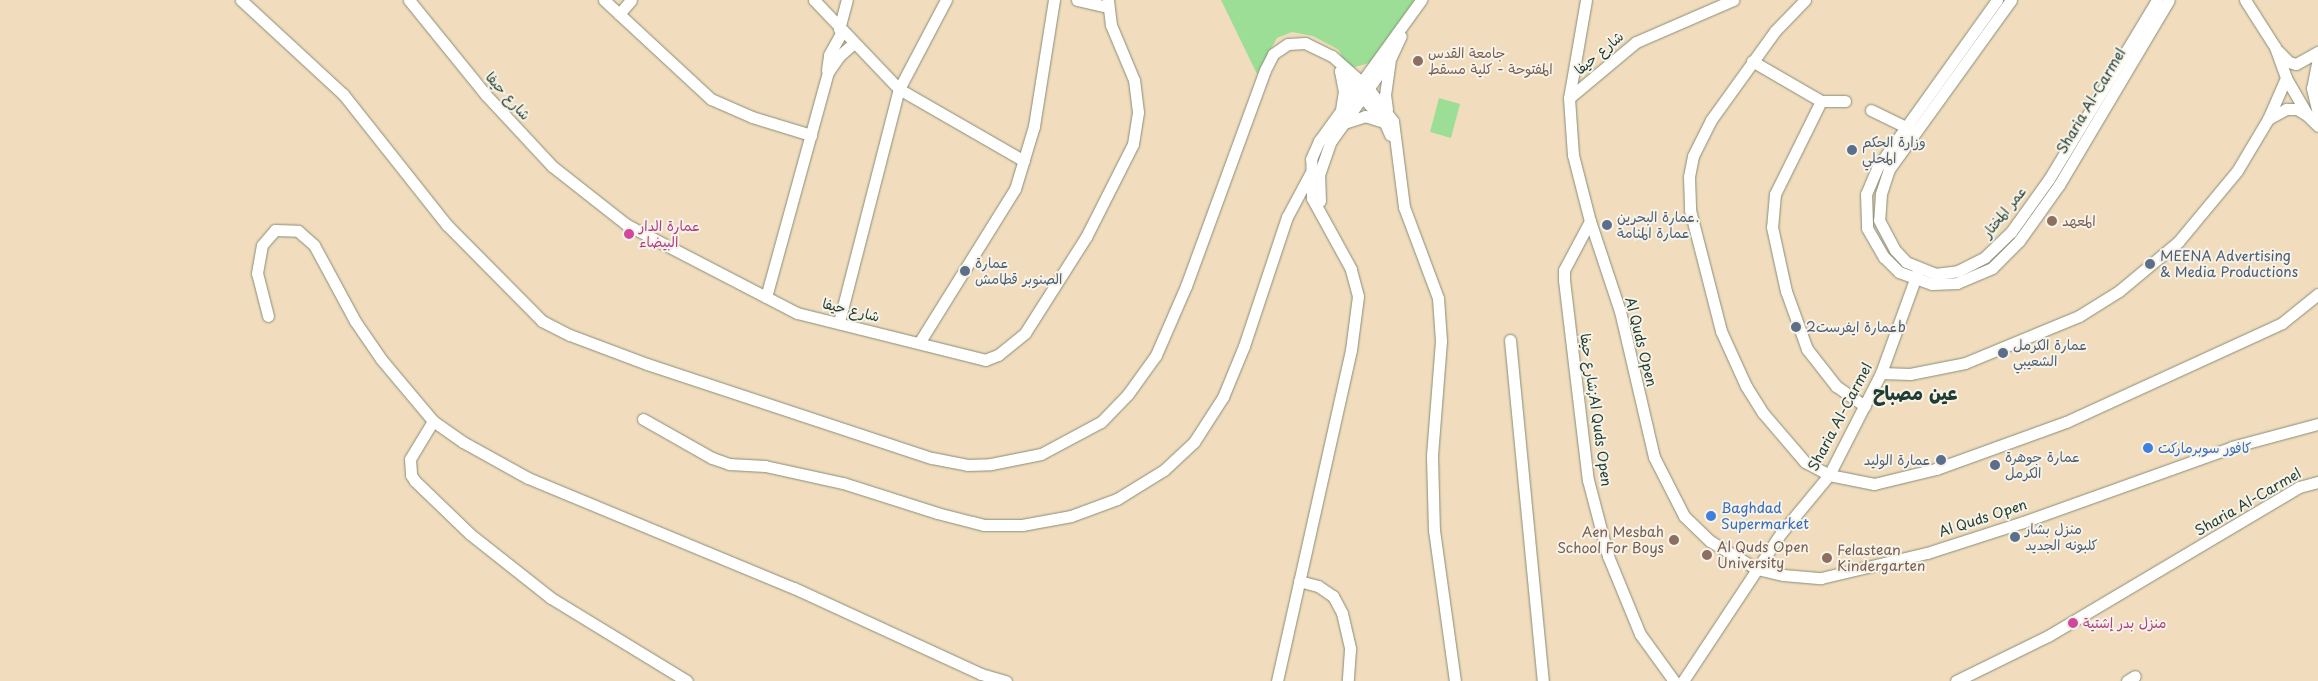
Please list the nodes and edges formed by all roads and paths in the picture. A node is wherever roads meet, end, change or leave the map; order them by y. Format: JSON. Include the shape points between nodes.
{"nodes":[{"id":1,"x":241,"y":0,"type":"edge"},
{"id":2,"x":409,"y":0,"type":"edge"},
{"id":3,"x":604,"y":0,"type":"edge"},
{"id":4,"x":630,"y":0,"type":"edge"},
{"id":5,"x":814,"y":0,"type":"edge"},
{"id":6,"x":847,"y":0,"type":"edge"},
{"id":7,"x":946,"y":0,"type":"edge"},
{"id":8,"x":1054,"y":0,"type":"edge"},
{"id":9,"x":1077,"y":0,"type":"edge"},
{"id":10,"x":1421,"y":0,"type":"edge"},
{"id":11,"x":1586,"y":0,"type":"edge"},
{"id":12,"x":1733,"y":0,"type":"edge"},
{"id":13,"x":1805,"y":0,"type":"edge"},
{"id":14,"x":1997,"y":0,"type":"edge"},
{"id":15,"x":2011,"y":0,"type":"edge"},
{"id":16,"x":2157,"y":0,"type":"edge"},
{"id":17,"x":2169,"y":0,"type":"edge"},
{"id":18,"x":2245,"y":0,"type":"edge"},
{"id":19,"x":1108,"y":4,"type":"edge"},
{"id":20,"x":619,"y":14,"type":"junction"},
{"id":21,"x":1406,"y":24,"type":"junction"},
{"id":22,"x":840,"y":30,"type":"junction"},
{"id":23,"x":853,"y":44,"type":"junction"},
{"id":24,"x":2275,"y":47,"type":"junction"},
{"id":25,"x":2318,"y":52,"type":"edge"},
{"id":26,"x":1391,"y":57,"type":"junction"},
{"id":27,"x":2318,"y":58,"type":"edge"},
{"id":28,"x":1377,"y":61,"type":"junction"},
{"id":29,"x":1752,"y":61,"type":"junction"},
{"id":30,"x":1343,"y":68,"type":"junction"},
{"id":31,"x":828,"y":72,"type":"junction"},
{"id":32,"x":2286,"y":78,"type":"junction"},
{"id":33,"x":899,"y":89,"type":"junction"},
{"id":34,"x":1363,"y":89,"type":"junction"},
{"id":35,"x":1569,"y":98,"type":"junction"},
{"id":36,"x":1821,"y":101,"type":"junction"},
{"id":37,"x":1845,"y":101,"type":"dead end"},
{"id":38,"x":1387,"y":109,"type":"junction"},
{"id":39,"x":1871,"y":110,"type":"dead end"},
{"id":40,"x":1340,"y":112,"type":"junction"},
{"id":41,"x":2313,"y":115,"type":"edge"},
{"id":42,"x":2268,"y":119,"type":"junction"},
{"id":43,"x":1385,"y":123,"type":"junction"},
{"id":44,"x":1343,"y":124,"type":"junction"},
{"id":45,"x":2318,"y":126,"type":"edge"},
{"id":46,"x":1905,"y":128,"type":"junction"},
{"id":47,"x":1916,"y":132,"type":"junction"},
{"id":48,"x":811,"y":135,"type":"junction"},
{"id":49,"x":1573,"y":155,"type":"joint"},
{"id":50,"x":1397,"y":157,"type":"junction"},
{"id":51,"x":1024,"y":161,"type":"junction"},
{"id":52,"x":1310,"y":174,"type":"junction"},
{"id":53,"x":1323,"y":217,"type":"junction"},
{"id":54,"x":1590,"y":221,"type":"junction"},
{"id":55,"x":1918,"y":273,"type":"junction"},
{"id":56,"x":2318,"y":294,"type":"edge"},
{"id":57,"x":766,"y":297,"type":"junction"},
{"id":58,"x":268,"y":316,"type":"dead end"},
{"id":59,"x":839,"y":322,"type":"junction"},
{"id":60,"x":1510,"y":340,"type":"dead end"},
{"id":61,"x":919,"y":343,"type":"junction"},
{"id":62,"x":1881,"y":373,"type":"junction"},
{"id":63,"x":1865,"y":406,"type":"junction"},
{"id":64,"x":643,"y":419,"type":"dead end"},
{"id":65,"x":433,"y":421,"type":"junction"},
{"id":66,"x":2318,"y":424,"type":"edge"},
{"id":67,"x":1829,"y":475,"type":"junction"},
{"id":68,"x":2318,"y":482,"type":"edge"},
{"id":69,"x":1757,"y":569,"type":"junction"},
{"id":70,"x":1300,"y":581,"type":"junction"},
{"id":71,"x":686,"y":681,"type":"edge"},
{"id":72,"x":1006,"y":681,"type":"edge"},
{"id":73,"x":1277,"y":681,"type":"edge"},
{"id":74,"x":1348,"y":681,"type":"edge"},
{"id":75,"x":1455,"y":681,"type":"edge"},
{"id":76,"x":1543,"y":681,"type":"edge"},
{"id":77,"x":1674,"y":681,"type":"edge"},
{"id":78,"x":1683,"y":681,"type":"edge"},
{"id":79,"x":1956,"y":681,"type":"edge"}],
"edges":[{"from":1,"to":30,"type":"street","via":[[343,94],[447,225],[542,321],[570,336],[647,364],[932,458],[967,465],[991,464],[1041,454],[1101,422],[1128,394],[1156,356],[1186,286],[1273,54],[1288,44],[1305,43],[1323,51]]},
{"from":2,"to":57,"type":"street","name":"شارع حيفا","via":[[486,95],[552,166],[626,225]]},
{"from":3,"to":20,"type":"street"},
{"from":4,"to":20,"type":"street"},
{"from":5,"to":22,"type":"street"},
{"from":6,"to":22,"type":"street"},
{"from":7,"to":33,"type":"street"},
{"from":8,"to":51,"type":"street","via":[[1034,126]]},
{"from":9,"to":19,"type":"street"},
{"from":10,"to":21,"type":"street"},
{"from":11,"to":35,"type":"street","name":"شارع حيفا"},
{"from":12,"to":35,"type":"street","name":"شارع حيفا","via":[[1636,42]]},
{"from":13,"to":29,"type":"street","via":[[1774,30]]},
{"from":14,"to":46,"type":"street","name":"Sharia Al-Carmel"},
{"from":15,"to":47,"type":"street","name":"عمر المختار"},
{"from":16,"to":55,"type":"street","name":"عمر المختار","via":[[2049,179],[2011,232],[1985,257],[1958,271]]},
{"from":17,"to":55,"type":"street","name":"Sharia Al-Carmel","via":[[2059,185],[2019,241],[1992,268],[1957,283],[1932,284]]},
{"from":18,"to":24,"type":"street"},
{"from":19,"to":61,"type":"street","name":"شارع حيفا","via":[[1111,25],[1134,80],[1138,112],[1133,144],[1086,237],[1025,333],[998,355],[986,360]]},
{"from":20,"to":48,"type":"street","via":[[711,99],[752,117]]},
{"from":21,"to":26,"type":"street"},
{"from":21,"to":28,"type":"street"},
{"from":22,"to":23,"type":"street"},
{"from":22,"to":31,"type":"street","via":[[829,55]]},
{"from":23,"to":31,"type":"street"},
{"from":23,"to":33,"type":"street"},
{"from":24,"to":25,"type":"street","via":[[2289,62],[2296,64]]},
{"from":24,"to":32,"type":"street"},
{"from":26,"to":34,"type":"street"},
{"from":26,"to":38,"type":"street","via":[[1386,77]]},
{"from":27,"to":41,"type":"street","via":[[2312,88]]},
{"from":28,"to":30,"type":"street","via":[[1366,68]]},
{"from":28,"to":34,"type":"street"},
{"from":29,"to":36,"type":"street"},
{"from":29,"to":67,"type":"street","via":[[1700,140],[1689,176],[1690,210],[1721,331],[1746,386],[1776,431],[1805,462]]},
{"from":30,"to":34,"type":"street"},
{"from":30,"to":40,"type":"street","via":[[1344,91]]},
{"from":31,"to":48,"type":"street"},
{"from":32,"to":41,"type":"street"},
{"from":32,"to":42,"type":"street"},
{"from":33,"to":51,"type":"street"},
{"from":33,"to":59,"type":"street"},
{"from":34,"to":38,"type":"street"},
{"from":34,"to":40,"type":"street"},
{"from":34,"to":43,"type":"street"},
{"from":34,"to":44,"type":"street"},
{"from":35,"to":49,"type":"street","name":"شارع حيفا"},
{"from":36,"to":37,"type":"street"},
{"from":36,"to":63,"type":"street","via":[[1776,194],[1772,227],[1786,291],[1807,349],[1836,386]]},
{"from":38,"to":50,"type":"street","via":[[1393,121]]},
{"from":39,"to":46,"type":"street"},
{"from":40,"to":52,"type":"street","via":[[1319,141],[1311,160]]},
{"from":41,"to":42,"type":"street","via":[[2298,109],[2286,109]]},
{"from":41,"to":45,"type":"street"},
{"from":42,"to":62,"type":"street","via":[[2237,171],[2178,242],[2118,291],[2079,316],[1965,363],[1910,374]]},
{"from":43,"to":44,"type":"street","via":[[1365,116]]},
{"from":43,"to":50,"type":"street"},
{"from":44,"to":53,"type":"street","via":[[1330,141],[1319,175]]},
{"from":46,"to":47,"type":"street"},
{"from":46,"to":55,"type":"street","name":"Sharia Al-Carmel","via":[[1878,166],[1866,194],[1867,228],[1884,257],[1899,272]]},
{"from":47,"to":55,"type":"street","name":"عمر المختار","via":[[1889,169],[1881,194],[1879,220],[1906,262]]},
{"from":48,"to":57,"type":"street"},
{"from":49,"to":54,"type":"street","name":"Al Quds Open"},
{"from":50,"to":75,"type":"street","via":[[1404,206],[1438,298],[1441,341],[1432,456],[1434,530]]},
{"from":51,"to":61,"type":"street","via":[[1015,188]]},
{"from":52,"to":53,"type":"street","via":[[1312,198]]},
{"from":52,"to":64,"type":"street","via":[[1287,218],[1223,398],[1194,442],[1164,470],[1117,499],[1071,516],[1022,525],[984,524],[937,513],[843,483],[765,466],[729,464],[712,458]]},
{"from":53,"to":70,"type":"street","via":[[1351,269],[1358,296],[1352,350]]},
{"from":54,"to":69,"type":"street","name":"Al Quds Open","via":[[1620,312],[1654,456],[1684,516],[1710,541]]},
{"from":54,"to":77,"type":"street","name":"شارع حيفا;Al Quds Open","via":[[1564,270],[1588,480],[1608,556],[1640,634]]},
{"from":55,"to":62,"type":"street","name":"Sharia Al-Carmel"},
{"from":56,"to":67,"type":"street","via":[[2282,323],[2066,422],[2001,447],[1936,469],[1874,484]]},
{"from":57,"to":59,"type":"street","name":"شارع حيفا","via":[[796,313]]},
{"from":58,"to":65,"type":"street","via":[[257,273],[262,245],[275,230],[298,231],[314,245],[355,321],[381,360]]},
{"from":59,"to":61,"type":"street","name":"شارع حيفا"},
{"from":60,"to":76,"type":"street"},
{"from":62,"to":63,"type":"street","name":"Sharia Al-Carmel"},
{"from":63,"to":67,"type":"street","name":"Sharia Al-Carmel"},
{"from":65,"to":71,"type":"street","via":[[410,459],[415,481],[470,534],[551,598]]},
{"from":65,"to":72,"type":"street","via":[[463,442],[528,478],[794,588],[962,666]]},
{"from":66,"to":69,"type":"street","name":"Al Quds Open","via":[[2232,446],[2023,522],[1927,553],[1821,578]]},
{"from":67,"to":69,"type":"street","name":"Sharia Al-Carmel"},
{"from":68,"to":79,"type":"street","name":"Sharia Al-Carmel","via":[[2299,487],[2048,636]]},
{"from":69,"to":78,"type":"street","name":"Sharia Al-Carmel"},
{"from":70,"to":73,"type":"street"},
{"from":70,"to":74,"type":"street","via":[[1318,586],[1333,596],[1342,613],[1350,649]]}]}
